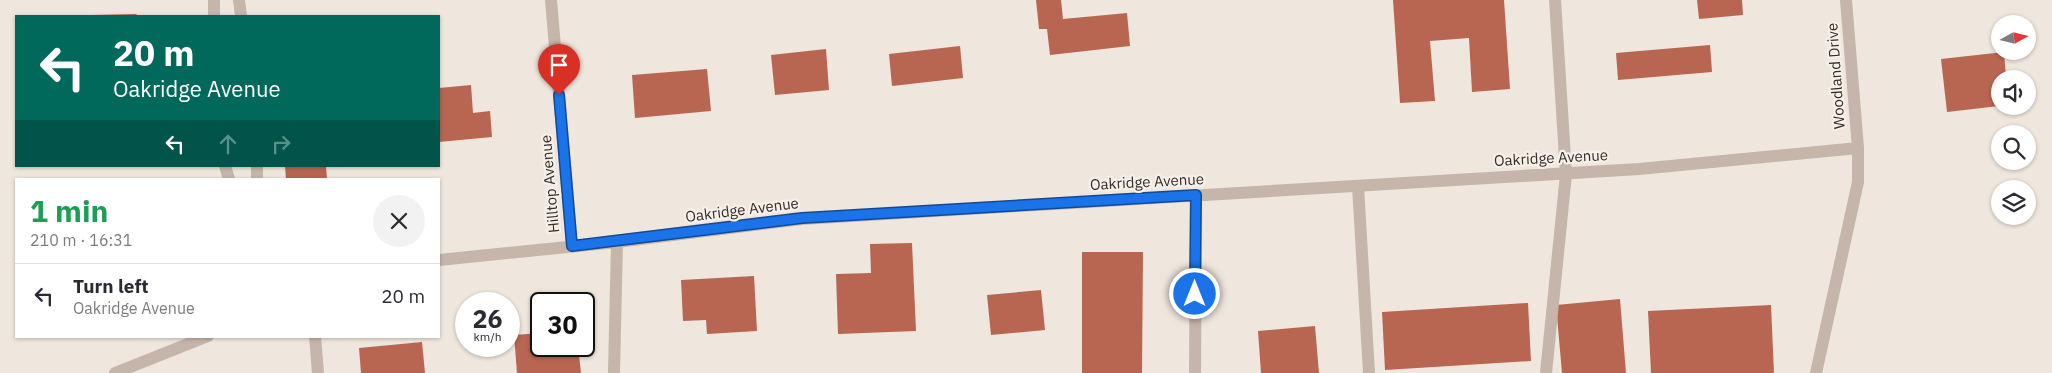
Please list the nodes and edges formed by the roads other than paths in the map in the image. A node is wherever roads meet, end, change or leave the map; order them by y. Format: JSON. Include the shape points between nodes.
{"nodes":[{"id":1,"x":214,"y":0,"type":"edge"},
{"id":2,"x":239,"y":0,"type":"edge"},
{"id":3,"x":552,"y":0,"type":"edge"},
{"id":4,"x":1555,"y":0,"type":"edge"},
{"id":5,"x":1846,"y":0,"type":"edge"},
{"id":6,"x":214,"y":15,"type":"edge"},
{"id":7,"x":241,"y":15,"type":"edge"},
{"id":8,"x":1858,"y":148,"type":"junction"},
{"id":9,"x":1566,"y":174,"type":"junction"},
{"id":10,"x":1358,"y":186,"type":"junction"},
{"id":11,"x":1196,"y":195,"type":"junction"},
{"id":12,"x":617,"y":242,"type":"junction"},
{"id":13,"x":572,"y":246,"type":"junction"},
{"id":14,"x":440,"y":260,"type":"edge"},
{"id":15,"x":203,"y":338,"type":"edge"},
{"id":16,"x":315,"y":338,"type":"edge"},
{"id":17,"x":115,"y":373,"type":"edge"},
{"id":18,"x":318,"y":373,"type":"edge"},
{"id":19,"x":614,"y":373,"type":"edge"},
{"id":20,"x":1195,"y":373,"type":"edge"},
{"id":21,"x":1369,"y":373,"type":"edge"},
{"id":22,"x":1546,"y":373,"type":"edge"},
{"id":23,"x":1816,"y":373,"type":"edge"}],
"edges":[{"from":1,"to":6,"type":"street"},
{"from":2,"to":7,"type":"street"},
{"from":3,"to":13,"type":"street","name":"Hilltop Avenue"},
{"from":4,"to":9,"type":"street"},
{"from":5,"to":8,"type":"street","name":"Woodland Drive"},
{"from":8,"to":9,"type":"street","name":"Oakridge Avenue"},
{"from":8,"to":23,"type":"street","name":"Woodland Drive","via":[[1858,182]]},
{"from":9,"to":10,"type":"street","name":"Oakridge Avenue"},
{"from":9,"to":22,"type":"street"},
{"from":10,"to":11,"type":"street","name":"Oakridge Avenue"},
{"from":10,"to":21,"type":"street"},
{"from":11,"to":12,"type":"street","name":"Oakridge Avenue","via":[[802,218]]},
{"from":11,"to":20,"type":"street"},
{"from":12,"to":13,"type":"street","name":"Oakridge Avenue"},
{"from":12,"to":19,"type":"street"},
{"from":13,"to":14,"type":"street","name":"Oakridge Avenue"},
{"from":15,"to":17,"type":"street"},
{"from":16,"to":18,"type":"street"}]}
